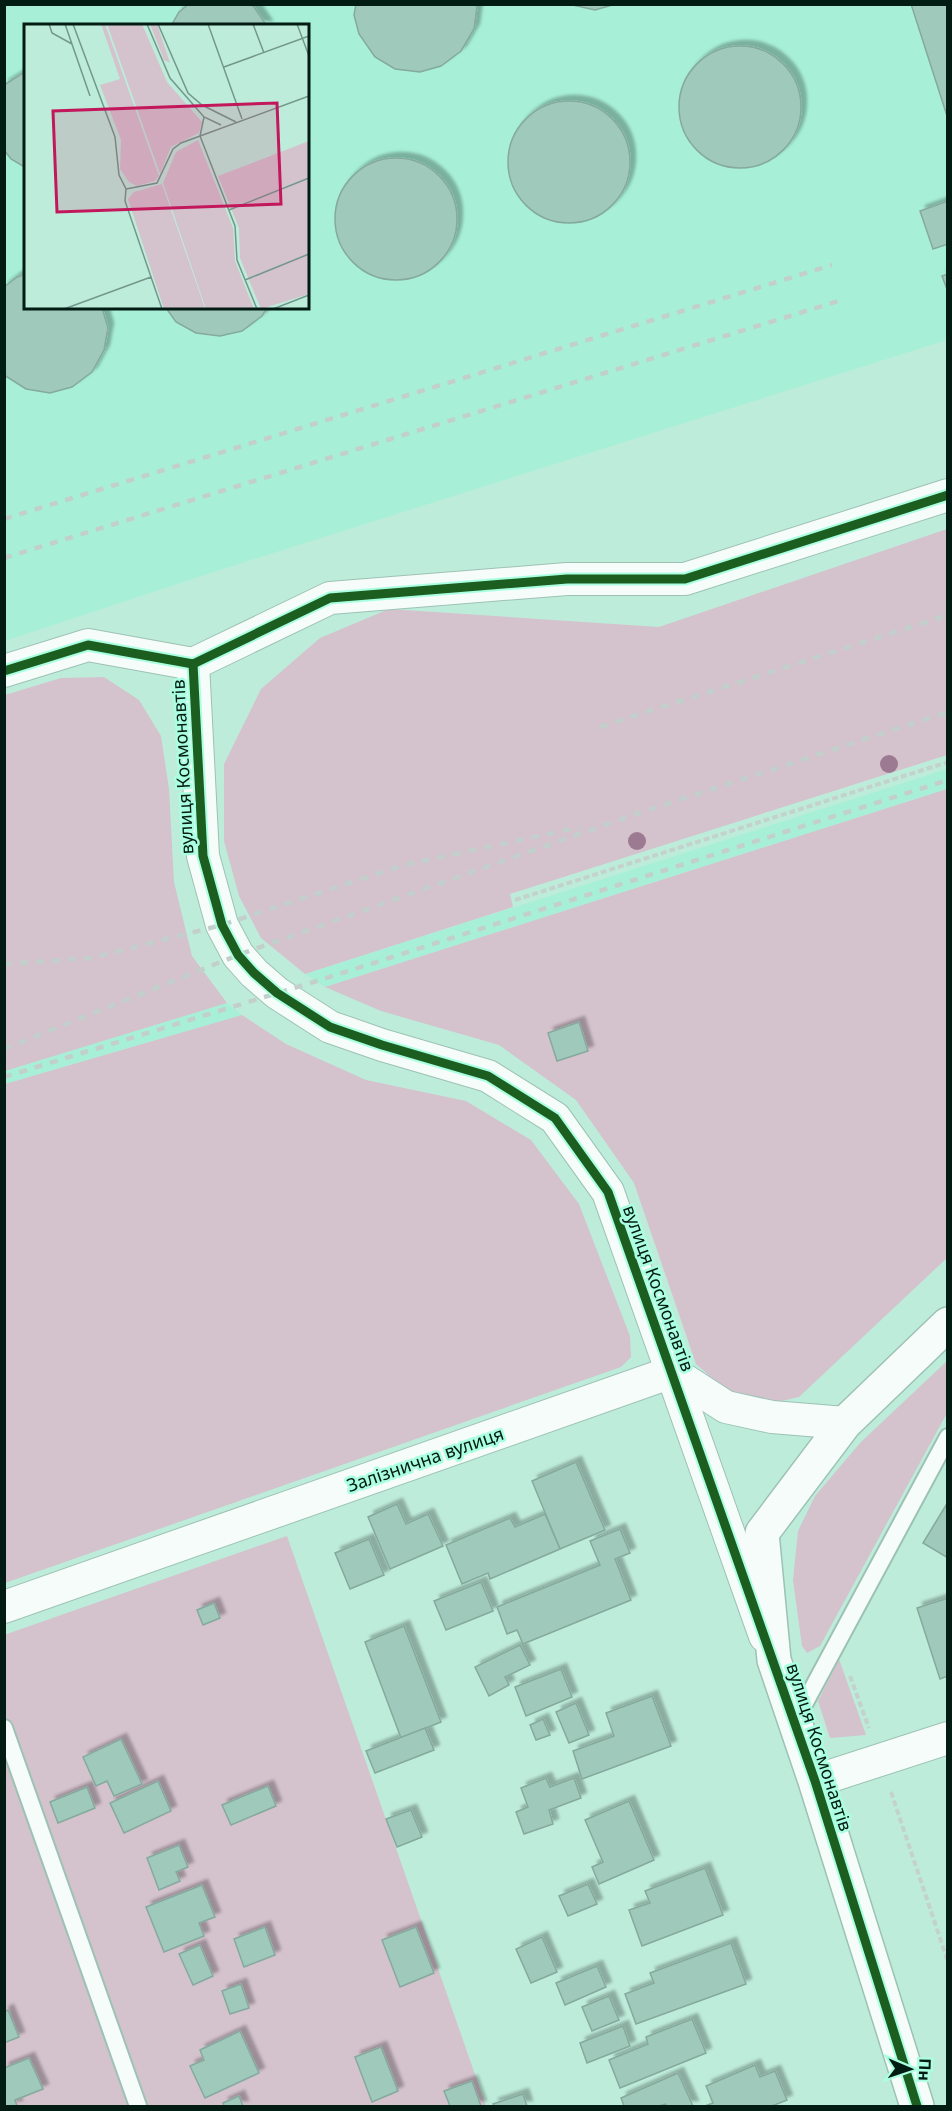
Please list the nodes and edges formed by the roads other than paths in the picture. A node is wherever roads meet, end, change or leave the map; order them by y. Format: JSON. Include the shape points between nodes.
{"nodes":[{"id":1,"x":948,"y":495,"type":"edge"},
{"id":2,"x":193,"y":664,"type":"junction"},
{"id":3,"x":4,"y":671,"type":"edge"},
{"id":4,"x":948,"y":1324,"type":"edge"},
{"id":5,"x":672,"y":1372,"type":"junction"},
{"id":6,"x":844,"y":1423,"type":"junction"},
{"id":7,"x":948,"y":1437,"type":"edge"},
{"id":8,"x":4,"y":1607,"type":"edge"},
{"id":9,"x":774,"y":1660,"type":"junction"},
{"id":10,"x":795,"y":1722,"type":"junction"},
{"id":11,"x":4,"y":1728,"type":"edge"},
{"id":12,"x":948,"y":1738,"type":"edge"},
{"id":13,"x":815,"y":1781,"type":"junction"},
{"id":14,"x":138,"y":2106,"type":"edge"},
{"id":15,"x":917,"y":2106,"type":"edge"}],
"edges":[{"from":1,"to":2,"type":"street","via":[[685,579],[567,579],[330,598]]},
{"from":2,"to":3,"type":"street","via":[[88,645]]},
{"from":2,"to":5,"type":"street","name":"вулиця Космонавтів","via":[[203,856],[222,925],[238,955],[277,993],[330,1028],[488,1076],[555,1118],[608,1192]]},
{"from":4,"to":6,"type":"street"},
{"from":5,"to":6,"type":"street","via":[[726,1407],[772,1417]]},
{"from":5,"to":8,"type":"street","name":"Залізнична вулиця"},
{"from":5,"to":9,"type":"street","name":"вулиця Космонавтів"},
{"from":6,"to":9,"type":"street","via":[[762,1533]]},
{"from":7,"to":10,"type":"lane"},
{"from":9,"to":10,"type":"street","name":"вулиця Космонавтів"},
{"from":10,"to":13,"type":"street","name":"вулиця Космонавтів"},
{"from":11,"to":14,"type":"lane"},
{"from":12,"to":13,"type":"street"},
{"from":13,"to":15,"type":"street","name":"вулиця Космонавтів"}]}
